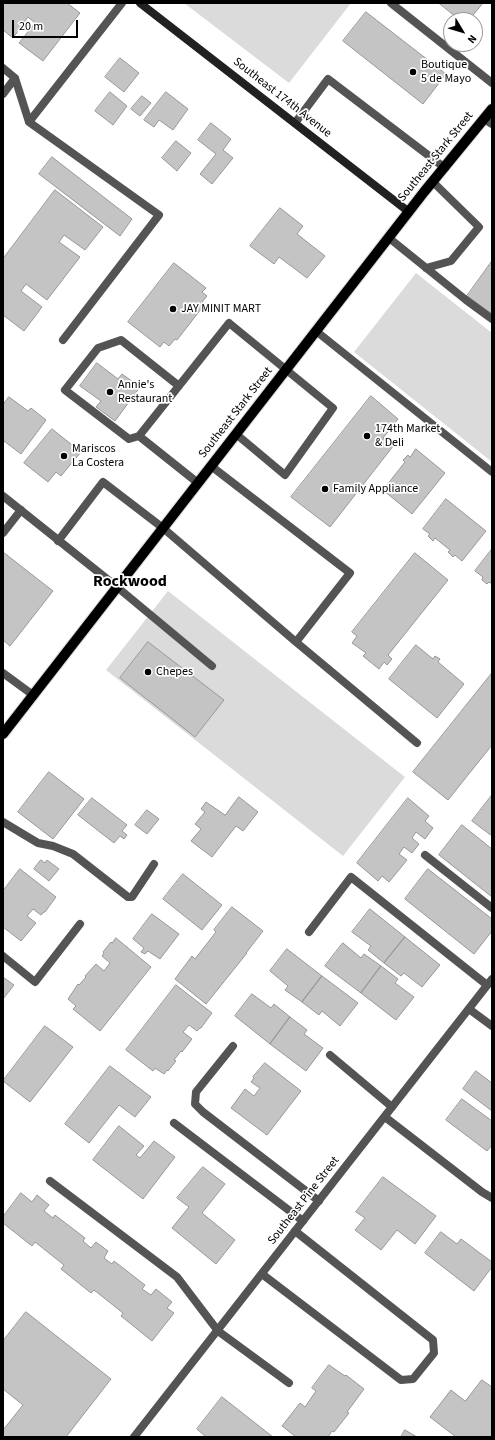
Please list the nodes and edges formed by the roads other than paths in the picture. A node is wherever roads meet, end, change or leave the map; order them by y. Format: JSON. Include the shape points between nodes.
{"nodes":[{"id":1,"x":122,"y":3,"type":"edge"},
{"id":2,"x":140,"y":3,"type":"edge"},
{"id":3,"x":391,"y":3,"type":"edge"},
{"id":4,"x":3,"y":68,"type":"edge"},
{"id":5,"x":15,"y":78,"type":"junction"},
{"id":6,"x":492,"y":83,"type":"edge"},
{"id":7,"x":3,"y":94,"type":"edge"},
{"id":8,"x":492,"y":109,"type":"edge"},
{"id":9,"x":488,"y":121,"type":"edge"},
{"id":10,"x":29,"y":122,"type":"junction"},
{"id":11,"x":295,"y":123,"type":"junction"},
{"id":12,"x":445,"y":168,"type":"junction"},
{"id":13,"x":433,"y":182,"type":"junction"},
{"id":14,"x":409,"y":212,"type":"junction"},
{"id":15,"x":389,"y":238,"type":"junction"},
{"id":16,"x":426,"y":268,"type":"junction"},
{"id":17,"x":492,"y":319,"type":"edge"},
{"id":18,"x":316,"y":331,"type":"junction"},
{"id":19,"x":63,"y":340,"type":"dead end"},
{"id":20,"x":286,"y":370,"type":"junction"},
{"id":21,"x":179,"y":386,"type":"junction"},
{"id":22,"x":236,"y":434,"type":"junction"},
{"id":23,"x":139,"y":436,"type":"junction"},
{"id":24,"x":211,"y":466,"type":"junction"},
{"id":25,"x":492,"y":472,"type":"edge"},
{"id":26,"x":198,"y":483,"type":"junction"},
{"id":27,"x":3,"y":496,"type":"edge"},
{"id":28,"x":21,"y":510,"type":"junction"},
{"id":29,"x":163,"y":528,"type":"junction"},
{"id":30,"x":3,"y":533,"type":"edge"},
{"id":31,"x":58,"y":541,"type":"junction"},
{"id":32,"x":117,"y":587,"type":"junction"},
{"id":33,"x":296,"y":642,"type":"junction"},
{"id":34,"x":212,"y":666,"type":"dead end"},
{"id":35,"x":3,"y":673,"type":"edge"},
{"id":36,"x":33,"y":695,"type":"junction"},
{"id":37,"x":3,"y":734,"type":"edge"},
{"id":38,"x":418,"y":743,"type":"dead end"},
{"id":39,"x":3,"y":822,"type":"edge"},
{"id":40,"x":425,"y":855,"type":"dead end"},
{"id":41,"x":154,"y":864,"type":"dead end"},
{"id":42,"x":492,"y":908,"type":"edge"},
{"id":43,"x":80,"y":924,"type":"dead end"},
{"id":44,"x":309,"y":932,"type":"dead end"},
{"id":45,"x":3,"y":956,"type":"edge"},
{"id":46,"x":490,"y":982,"type":"edge"},
{"id":47,"x":469,"y":1009,"type":"junction"},
{"id":48,"x":492,"y":1026,"type":"edge"},
{"id":49,"x":233,"y":1046,"type":"dead end"},
{"id":50,"x":330,"y":1055,"type":"dead end"},
{"id":51,"x":392,"y":1107,"type":"junction"},
{"id":52,"x":385,"y":1117,"type":"junction"},
{"id":53,"x":174,"y":1123,"type":"dead end"},
{"id":54,"x":50,"y":1181,"type":"dead end"},
{"id":55,"x":492,"y":1198,"type":"edge"},
{"id":56,"x":319,"y":1201,"type":"junction"},
{"id":57,"x":303,"y":1221,"type":"junction"},
{"id":58,"x":295,"y":1231,"type":"junction"},
{"id":59,"x":262,"y":1274,"type":"junction"},
{"id":60,"x":218,"y":1330,"type":"junction"},
{"id":61,"x":289,"y":1383,"type":"dead end"},
{"id":62,"x":134,"y":1437,"type":"edge"}],
"edges":[{"from":1,"to":10,"type":"street"},
{"from":2,"to":11,"type":"street","name":"Southeast 174th Avenue"},
{"from":3,"to":6,"type":"street"},
{"from":4,"to":5,"type":"street"},
{"from":5,"to":7,"type":"street"},
{"from":5,"to":10,"type":"street"},
{"from":8,"to":9,"type":"main road","name":"Southeast Stark Street"},
{"from":9,"to":12,"type":"main road","name":"Southeast Stark Street"},
{"from":10,"to":19,"type":"street","via":[[159,215]]},
{"from":11,"to":12,"type":"street","via":[[328,78]]},
{"from":11,"to":14,"type":"street","name":"Southeast 174th Avenue"},
{"from":12,"to":13,"type":"main road","name":"Southeast Stark Street"},
{"from":13,"to":14,"type":"main road","name":"Southeast Stark Street"},
{"from":13,"to":16,"type":"street","via":[[479,227],[451,261]]},
{"from":14,"to":15,"type":"main road","name":"Southeast Stark Street"},
{"from":15,"to":16,"type":"street"},
{"from":15,"to":18,"type":"main road","name":"Southeast Stark Street"},
{"from":16,"to":17,"type":"street"},
{"from":18,"to":20,"type":"main road","name":"Southeast Stark Street"},
{"from":18,"to":25,"type":"street"},
{"from":20,"to":21,"type":"street","via":[[229,323]]},
{"from":20,"to":22,"type":"main road","name":"Southeast Stark Street"},
{"from":20,"to":22,"type":"street","via":[[333,408],[285,475]]},
{"from":21,"to":23,"type":"street"},
{"from":21,"to":23,"type":"street","via":[[121,340],[98,348],[65,390],[129,438]]},
{"from":22,"to":24,"type":"main road","name":"Southeast Stark Street"},
{"from":23,"to":26,"type":"street"},
{"from":24,"to":26,"type":"main road","name":"Southeast Stark Street"},
{"from":24,"to":33,"type":"street","via":[[350,573]]},
{"from":26,"to":29,"type":"main road","name":"Southeast Stark Street"},
{"from":27,"to":28,"type":"street"},
{"from":28,"to":30,"type":"street"},
{"from":28,"to":31,"type":"street"},
{"from":29,"to":31,"type":"street","via":[[103,482]]},
{"from":29,"to":32,"type":"main road","name":"Southeast Stark Street"},
{"from":29,"to":33,"type":"street"},
{"from":31,"to":32,"type":"street"},
{"from":32,"to":34,"type":"street"},
{"from":32,"to":36,"type":"main road","name":"Southeast Stark Street"},
{"from":33,"to":38,"type":"street"},
{"from":35,"to":36,"type":"street"},
{"from":36,"to":37,"type":"main road","name":"Southeast Stark Street"},
{"from":39,"to":41,"type":"street","via":[[38,843],[72,854],[128,897],[132,897]]},
{"from":40,"to":42,"type":"street"},
{"from":43,"to":45,"type":"street","via":[[35,982]]},
{"from":44,"to":46,"type":"street","via":[[351,877]]},
{"from":46,"to":47,"type":"street","name":"Southeast Pine Street"},
{"from":47,"to":48,"type":"street"},
{"from":47,"to":51,"type":"street","name":"Southeast Pine Street"},
{"from":49,"to":56,"type":"street","via":[[196,1092],[195,1104]]},
{"from":50,"to":51,"type":"street"},
{"from":51,"to":52,"type":"street","name":"Southeast Pine Street"},
{"from":52,"to":55,"type":"street"},
{"from":52,"to":56,"type":"street","name":"Southeast Pine Street"},
{"from":53,"to":57,"type":"street"},
{"from":54,"to":60,"type":"street","via":[[177,1277]]},
{"from":56,"to":57,"type":"street","name":"Southeast Pine Street"},
{"from":57,"to":58,"type":"street","name":"Southeast Pine Street"},
{"from":58,"to":59,"type":"street","name":"Southeast Pine Street"},
{"from":58,"to":59,"type":"street","via":[[433,1340],[434,1353],[413,1379],[401,1380]]},
{"from":59,"to":60,"type":"street","name":"Southeast Pine Street"},
{"from":60,"to":61,"type":"street"},
{"from":60,"to":62,"type":"street","name":"Southeast Pine Street"}]}
